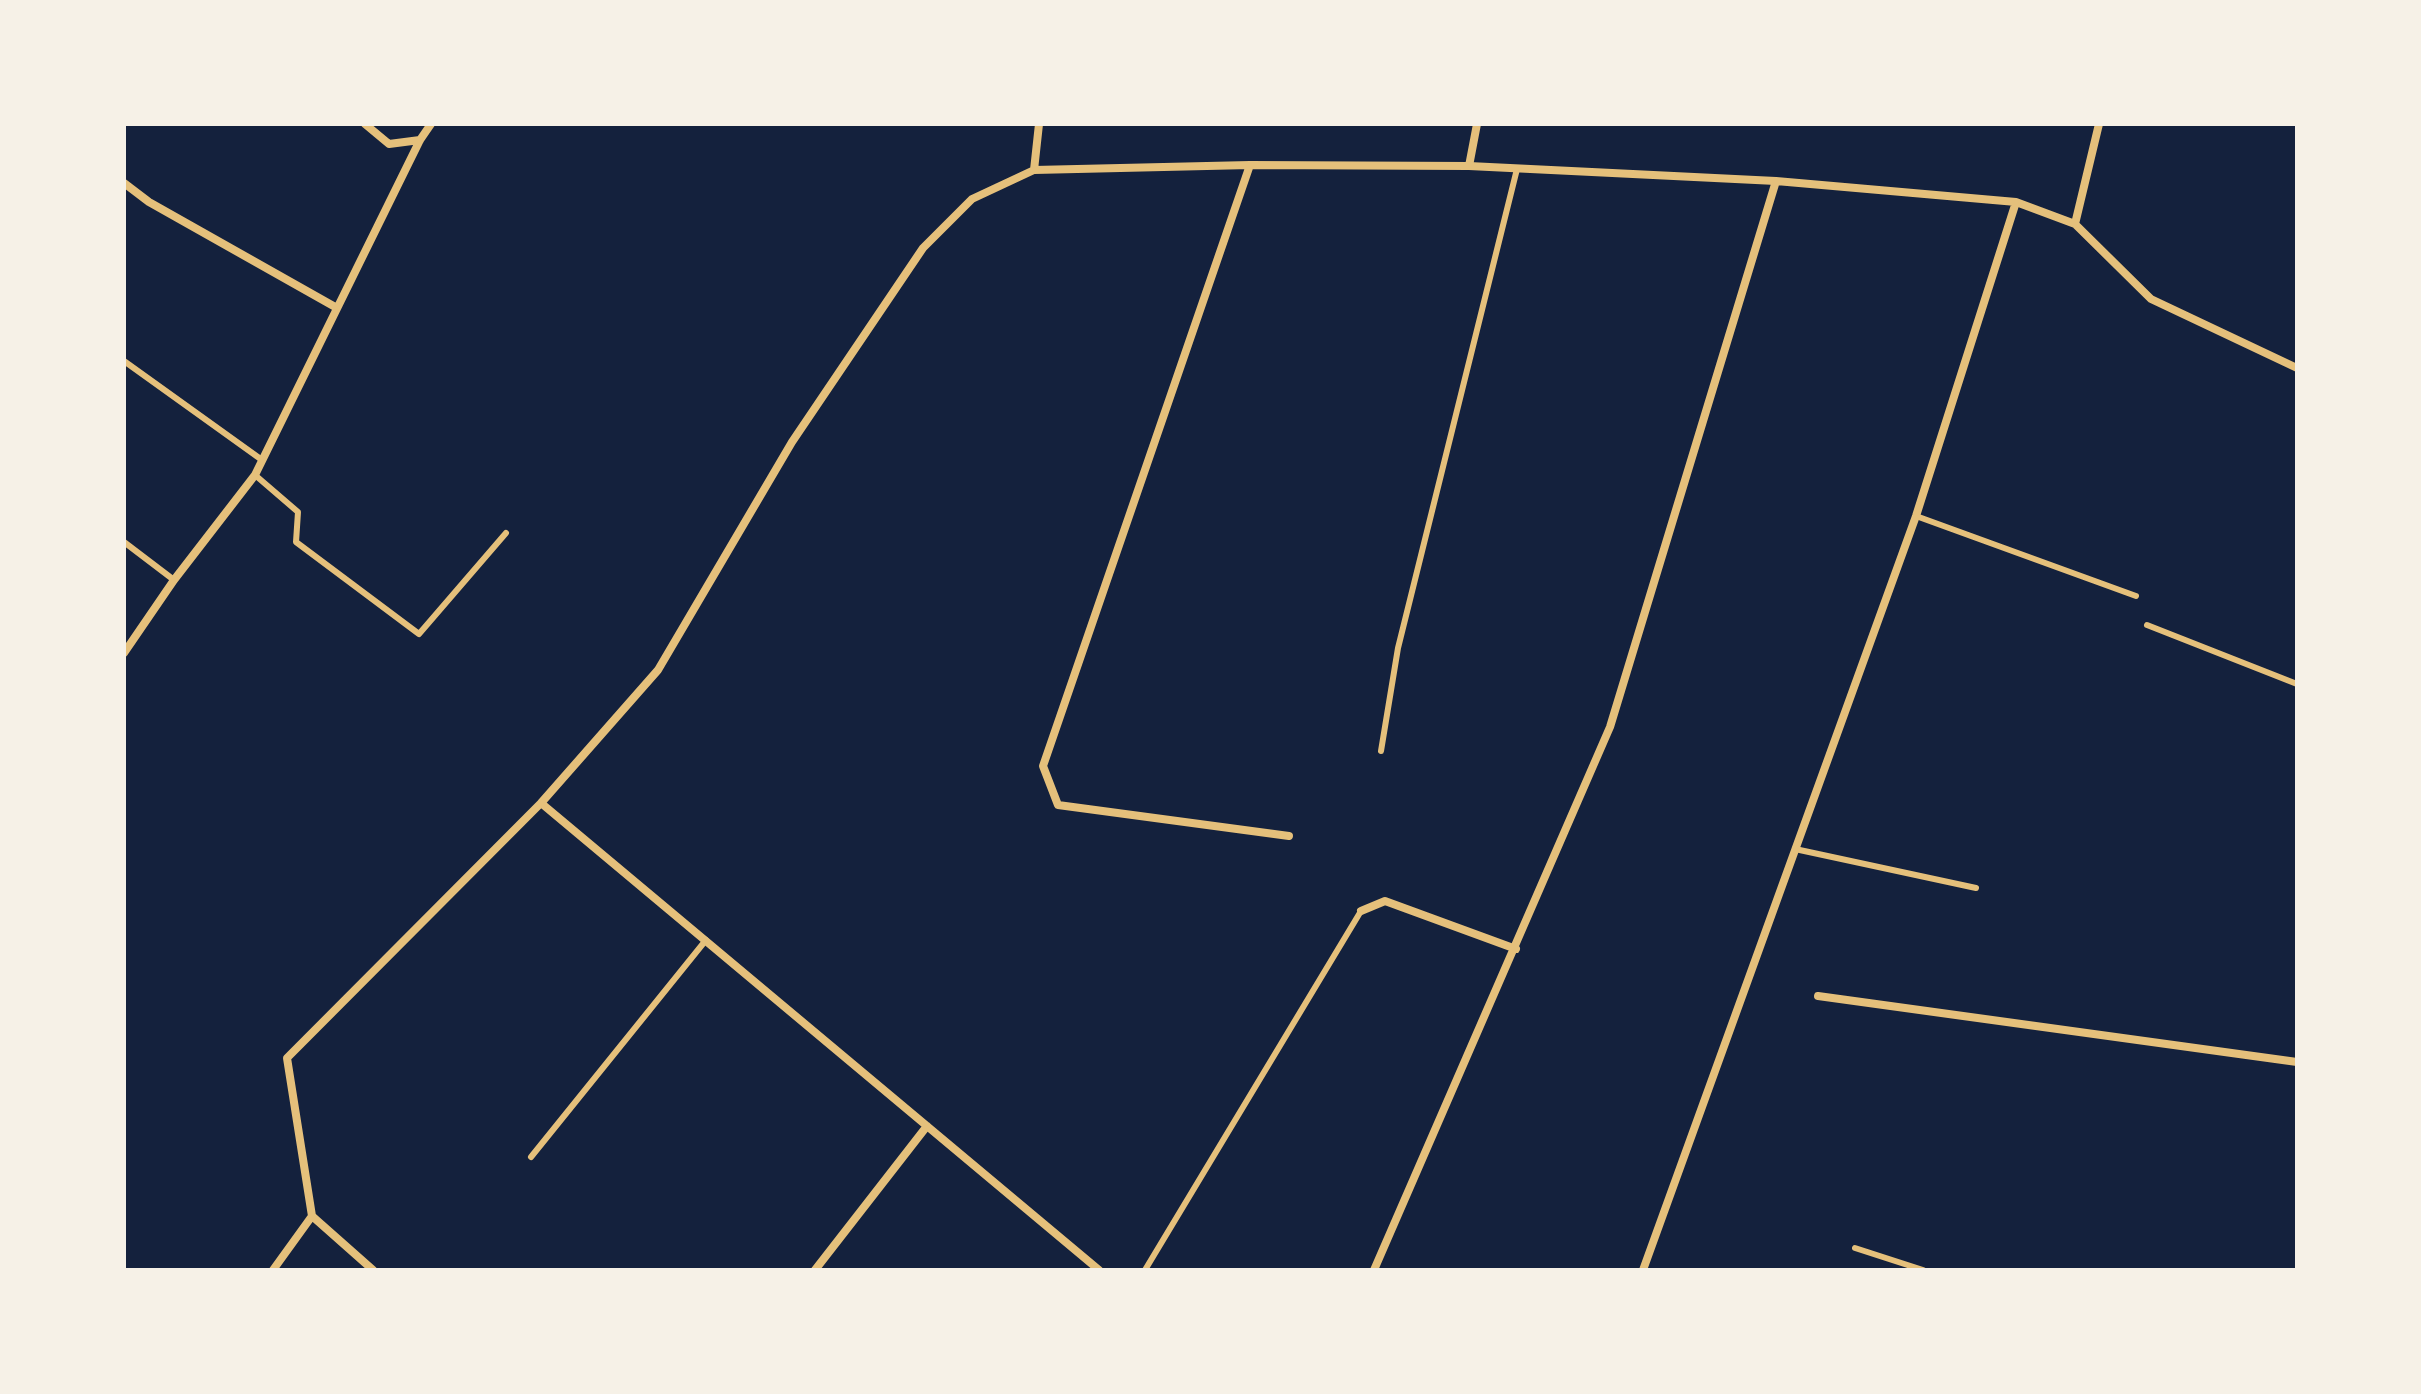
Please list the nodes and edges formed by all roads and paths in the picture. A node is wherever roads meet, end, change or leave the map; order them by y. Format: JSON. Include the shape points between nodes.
{"nodes":[{"id":1,"x":365,"y":124,"type":"edge"},
{"id":2,"x":431,"y":124,"type":"edge"},
{"id":3,"x":1039,"y":124,"type":"edge"},
{"id":4,"x":1477,"y":124,"type":"edge"},
{"id":5,"x":2099,"y":124,"type":"edge"},
{"id":6,"x":420,"y":140,"type":"junction"},
{"id":7,"x":1250,"y":165,"type":"junction"},
{"id":8,"x":1469,"y":166,"type":"junction"},
{"id":9,"x":1517,"y":169,"type":"junction"},
{"id":10,"x":1034,"y":170,"type":"junction"},
{"id":11,"x":1776,"y":181,"type":"junction"},
{"id":12,"x":124,"y":183,"type":"edge"},
{"id":13,"x":2016,"y":202,"type":"junction"},
{"id":14,"x":2075,"y":224,"type":"junction"},
{"id":15,"x":337,"y":308,"type":"junction"},
{"id":16,"x":124,"y":361,"type":"edge"},
{"id":17,"x":2297,"y":368,"type":"edge"},
{"id":18,"x":262,"y":460,"type":"junction"},
{"id":19,"x":255,"y":475,"type":"junction"},
{"id":20,"x":1916,"y":516,"type":"junction"},
{"id":21,"x":506,"y":533,"type":"dead end"},
{"id":22,"x":124,"y":542,"type":"edge"},
{"id":23,"x":174,"y":580,"type":"junction"},
{"id":24,"x":2136,"y":596,"type":"dead end"},
{"id":25,"x":2147,"y":625,"type":"dead end"},
{"id":26,"x":124,"y":653,"type":"edge"},
{"id":27,"x":2297,"y":684,"type":"edge"},
{"id":28,"x":1381,"y":751,"type":"dead end"},
{"id":29,"x":541,"y":803,"type":"junction"},
{"id":30,"x":1289,"y":836,"type":"dead end"},
{"id":31,"x":1795,"y":849,"type":"junction"},
{"id":32,"x":1976,"y":888,"type":"dead end"},
{"id":33,"x":1361,"y":911,"type":"joint"},
{"id":34,"x":706,"y":940,"type":"junction"},
{"id":35,"x":1516,"y":949,"type":"junction"},
{"id":36,"x":1818,"y":996,"type":"dead end"},
{"id":37,"x":2297,"y":1062,"type":"edge"},
{"id":38,"x":927,"y":1126,"type":"junction"},
{"id":39,"x":531,"y":1157,"type":"dead end"},
{"id":40,"x":312,"y":1216,"type":"junction"},
{"id":41,"x":1855,"y":1248,"type":"dead end"},
{"id":42,"x":273,"y":1270,"type":"edge"},
{"id":43,"x":373,"y":1270,"type":"edge"},
{"id":44,"x":815,"y":1270,"type":"edge"},
{"id":45,"x":1099,"y":1270,"type":"edge"},
{"id":46,"x":1145,"y":1270,"type":"edge"},
{"id":47,"x":1374,"y":1270,"type":"edge"},
{"id":48,"x":1643,"y":1270,"type":"edge"},
{"id":49,"x":1923,"y":1270,"type":"edge"}],
"edges":[{"from":1,"to":6,"type":"street","via":[[389,144]]},
{"from":2,"to":6,"type":"street"},
{"from":3,"to":10,"type":"street"},
{"from":4,"to":8,"type":"street"},
{"from":5,"to":14,"type":"street"},
{"from":6,"to":15,"type":"street"},
{"from":7,"to":8,"type":"street"},
{"from":7,"to":10,"type":"street"},
{"from":7,"to":30,"type":"street","via":[[1043,766],[1058,805]]},
{"from":8,"to":9,"type":"street"},
{"from":9,"to":11,"type":"street"},
{"from":9,"to":28,"type":"lane","via":[[1398,648]]},
{"from":10,"to":29,"type":"street","via":[[972,199],[923,248],[792,442],[658,670]]},
{"from":11,"to":13,"type":"street"},
{"from":11,"to":35,"type":"street","via":[[1610,727]]},
{"from":12,"to":15,"type":"street"},
{"from":13,"to":14,"type":"street"},
{"from":13,"to":20,"type":"street"},
{"from":14,"to":17,"type":"street","via":[[2151,299]]},
{"from":15,"to":18,"type":"street"},
{"from":16,"to":18,"type":"lane"},
{"from":18,"to":19,"type":"street"},
{"from":19,"to":21,"type":"lane","via":[[298,512],[296,542],[419,634]]},
{"from":19,"to":23,"type":"street"},
{"from":20,"to":24,"type":"lane"},
{"from":20,"to":31,"type":"street"},
{"from":22,"to":23,"type":"lane"},
{"from":23,"to":26,"type":"street"},
{"from":25,"to":27,"type":"lane"},
{"from":29,"to":34,"type":"street"},
{"from":29,"to":40,"type":"street","via":[[287,1058]]},
{"from":31,"to":32,"type":"lane"},
{"from":31,"to":48,"type":"street"},
{"from":33,"to":35,"type":"street","via":[[1385,901]]},
{"from":33,"to":46,"type":"lane"},
{"from":34,"to":38,"type":"street"},
{"from":34,"to":39,"type":"lane"},
{"from":35,"to":47,"type":"street"},
{"from":36,"to":37,"type":"street"},
{"from":38,"to":44,"type":"street"},
{"from":38,"to":45,"type":"street"},
{"from":40,"to":42,"type":"street"},
{"from":40,"to":43,"type":"street"},
{"from":41,"to":49,"type":"lane"}]}
